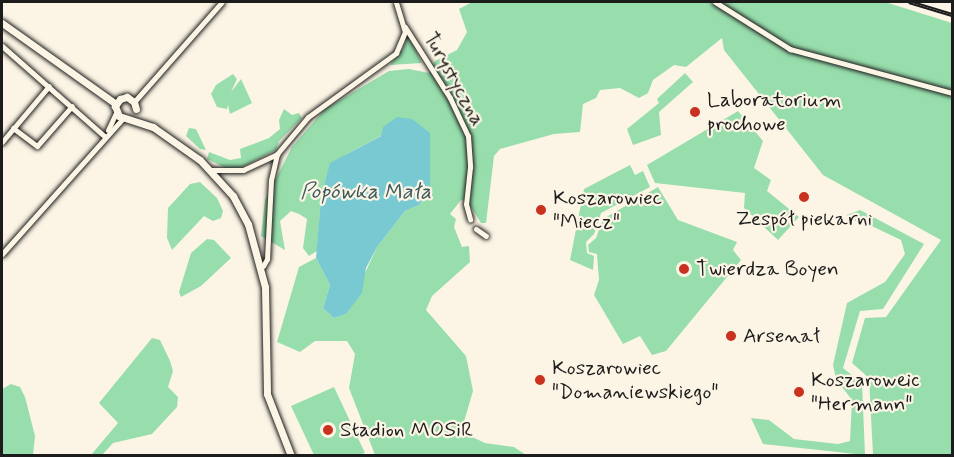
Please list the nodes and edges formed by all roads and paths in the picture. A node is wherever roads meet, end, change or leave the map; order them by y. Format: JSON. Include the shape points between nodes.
{"nodes":[{"id":1,"x":222,"y":2,"type":"edge"},
{"id":2,"x":396,"y":2,"type":"edge"},
{"id":3,"x":716,"y":2,"type":"edge"},
{"id":4,"x":2,"y":23,"type":"edge"},
{"id":5,"x":405,"y":27,"type":"junction"},
{"id":6,"x":2,"y":46,"type":"edge"},
{"id":7,"x":49,"y":86,"type":"junction"},
{"id":8,"x":952,"y":93,"type":"edge"},
{"id":9,"x":118,"y":101,"type":"junction"},
{"id":10,"x":72,"y":106,"type":"junction"},
{"id":11,"x":135,"y":106,"type":"junction"},
{"id":12,"x":116,"y":112,"type":"junction"},
{"id":13,"x":126,"y":117,"type":"junction"},
{"id":14,"x":153,"y":127,"type":"junction"},
{"id":15,"x":13,"y":128,"type":"junction"},
{"id":16,"x":106,"y":134,"type":"junction"},
{"id":17,"x":2,"y":142,"type":"edge"},
{"id":18,"x":277,"y":154,"type":"junction"},
{"id":19,"x":210,"y":170,"type":"junction"},
{"id":20,"x":470,"y":219,"type":"tunnel mouth"},
{"id":21,"x":476,"y":229,"type":"tunnel mouth"},
{"id":22,"x":486,"y":236,"type":"dead end"},
{"id":23,"x":2,"y":254,"type":"edge"},
{"id":24,"x":263,"y":266,"type":"junction"},
{"id":25,"x":291,"y":456,"type":"edge"}],
"edges":[{"from":1,"to":11,"type":"street"},
{"from":2,"to":5,"type":"street","name":"Turystyczna"},
{"from":3,"to":8,"type":"street","via":[[790,49]]},
{"from":4,"to":9,"type":"main road"},
{"from":5,"to":18,"type":"street","via":[[394,56],[308,117]]},
{"from":5,"to":20,"type":"street","name":"Turystyczna","via":[[450,98],[468,136],[466,204]]},
{"from":6,"to":7,"type":"street"},
{"from":7,"to":10,"type":"street"},
{"from":7,"to":15,"type":"street"},
{"from":9,"to":11,"type":"main road"},
{"from":9,"to":12,"type":"main road"},
{"from":10,"to":15,"type":"street","via":[[38,145],[31,144]]},
{"from":10,"to":16,"type":"street"},
{"from":11,"to":13,"type":"main road"},
{"from":11,"to":14,"type":"main road"},
{"from":12,"to":13,"type":"main road"},
{"from":12,"to":16,"type":"street"},
{"from":13,"to":14,"type":"main road"},
{"from":13,"to":16,"type":"street"},
{"from":14,"to":19,"type":"main road"},
{"from":15,"to":17,"type":"street"},
{"from":16,"to":23,"type":"street"},
{"from":18,"to":19,"type":"street","via":[[243,170]]},
{"from":18,"to":24,"type":"street","via":[[271,180],[267,259]]},
{"from":19,"to":24,"type":"main road","via":[[243,213]]},
{"from":21,"to":22,"type":"street"},
{"from":24,"to":25,"type":"main road","via":[[265,379],[274,418]]}]}
